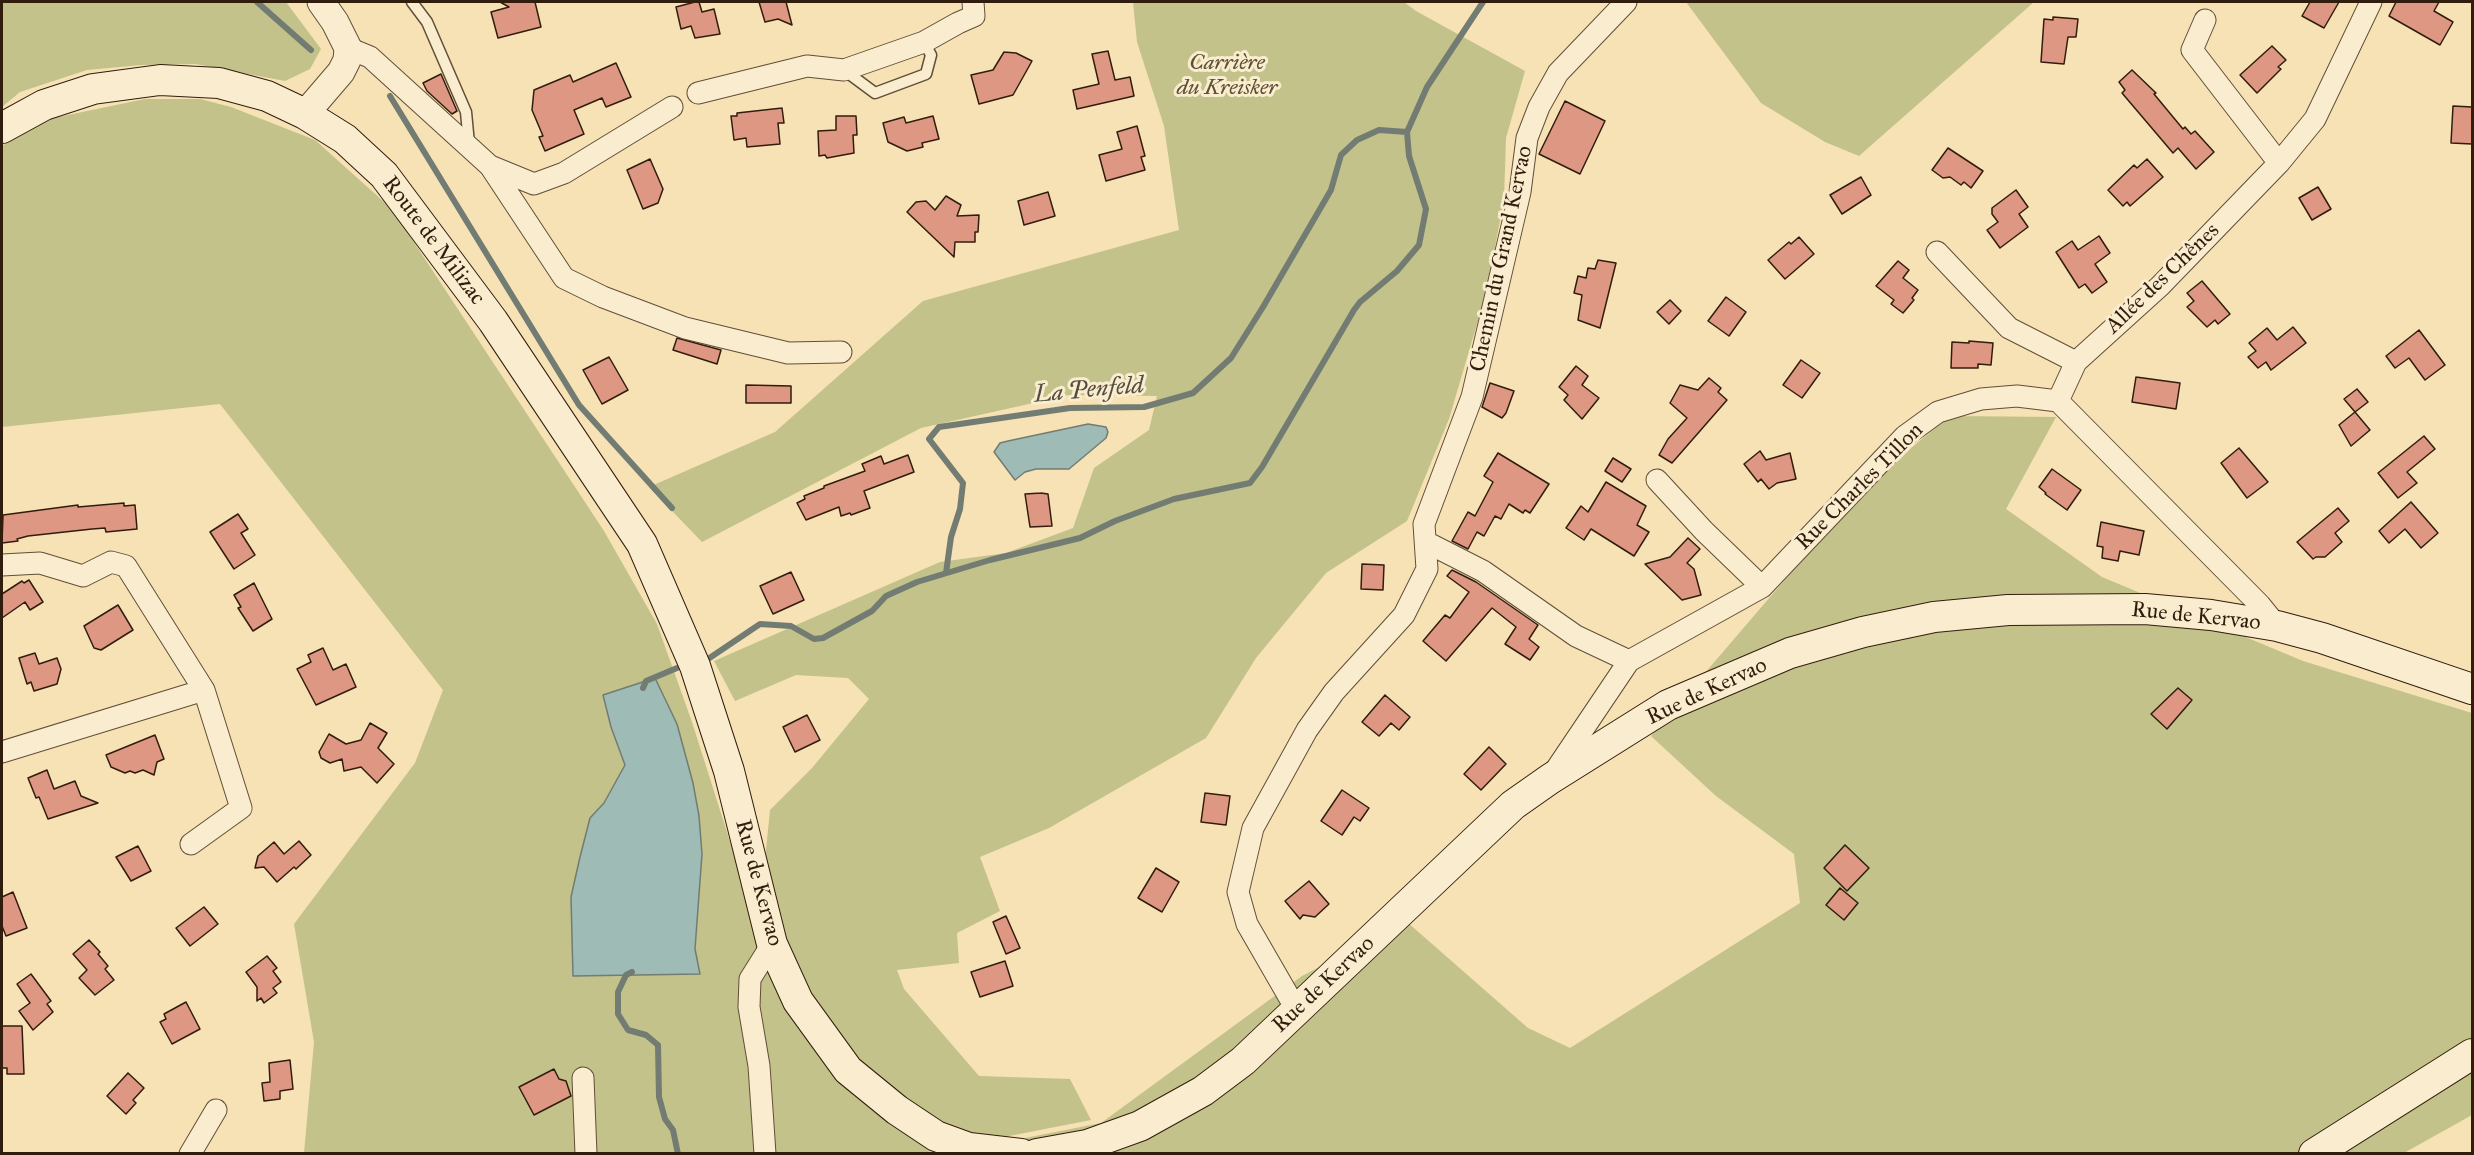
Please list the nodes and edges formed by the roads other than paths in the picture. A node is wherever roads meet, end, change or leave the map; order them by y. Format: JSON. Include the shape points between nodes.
{"nodes":[{"id":1,"x":321,"y":2,"type":"edge"},
{"id":2,"x":412,"y":2,"type":"edge"},
{"id":3,"x":974,"y":2,"type":"edge"},
{"id":4,"x":1626,"y":2,"type":"edge"},
{"id":5,"x":2371,"y":2,"type":"edge"},
{"id":6,"x":2205,"y":20,"type":"dead end"},
{"id":7,"x":924,"y":42,"type":"junction"},
{"id":8,"x":348,"y":48,"type":"junction"},
{"id":9,"x":844,"y":70,"type":"junction"},
{"id":10,"x":698,"y":93,"type":"dead end"},
{"id":11,"x":672,"y":106,"type":"dead end"},
{"id":12,"x":305,"y":114,"type":"junction"},
{"id":13,"x":2,"y":128,"type":"edge"},
{"id":14,"x":470,"y":147,"type":"junction"},
{"id":15,"x":2279,"y":163,"type":"junction"},
{"id":16,"x":490,"y":166,"type":"junction"},
{"id":17,"x":1937,"y":252,"type":"dead end"},
{"id":18,"x":841,"y":352,"type":"dead end"},
{"id":19,"x":2076,"y":363,"type":"junction"},
{"id":20,"x":2058,"y":401,"type":"junction"},
{"id":21,"x":1657,"y":480,"type":"dead end"},
{"id":22,"x":1426,"y":542,"type":"junction"},
{"id":23,"x":2,"y":565,"type":"edge"},
{"id":24,"x":1762,"y":587,"type":"junction"},
{"id":25,"x":2277,"y":626,"type":"junction"},
{"id":26,"x":1629,"y":661,"type":"junction"},
{"id":27,"x":695,"y":666,"type":"joint"},
{"id":28,"x":2472,"y":689,"type":"edge"},
{"id":29,"x":204,"y":690,"type":"junction"},
{"id":30,"x":2,"y":752,"type":"edge"},
{"id":31,"x":1550,"y":779,"type":"junction"},
{"id":32,"x":191,"y":844,"type":"dead end"},
{"id":33,"x":772,"y":944,"type":"junction"},
{"id":34,"x":1296,"y":1009,"type":"junction"},
{"id":35,"x":2472,"y":1053,"type":"edge"},
{"id":36,"x":2472,"y":1077,"type":"edge"},
{"id":37,"x":583,"y":1078,"type":"dead end"},
{"id":38,"x":216,"y":1110,"type":"dead end"},
{"id":39,"x":190,"y":1154,"type":"edge"},
{"id":40,"x":586,"y":1154,"type":"edge"},
{"id":41,"x":765,"y":1154,"type":"edge"},
{"id":42,"x":1021,"y":1154,"type":"edge"},
{"id":43,"x":1036,"y":1154,"type":"edge"},
{"id":44,"x":2314,"y":1154,"type":"edge"},
{"id":45,"x":2351,"y":1154,"type":"edge"}],
"edges":[{"from":1,"to":8,"type":"street"},
{"from":2,"to":14,"type":"lane","via":[[427,22],[466,112]]},
{"from":3,"to":7,"type":"street","via":[[974,16]]},
{"from":4,"to":22,"type":"street","name":"Chemin du Grand Kervao","via":[[1558,73],[1527,138],[1520,192],[1472,397],[1424,524]]},
{"from":5,"to":15,"type":"street","name":"Allée des Chênes","via":[[2314,119]]},
{"from":6,"to":15,"type":"street","via":[[2192,50]]},
{"from":7,"to":9,"type":"street"},
{"from":7,"to":9,"type":"lane","via":[[931,55],[926,74],[875,93]]},
{"from":8,"to":12,"type":"street","via":[[341,72]]},
{"from":8,"to":14,"type":"street","via":[[370,57]]},
{"from":9,"to":10,"type":"street","via":[[807,66]]},
{"from":11,"to":16,"type":"street","via":[[564,173],[534,184]]},
{"from":12,"to":13,"type":"main road","name":"Route de Milizac","via":[[267,96],[219,83],[160,80],[93,89],[44,105]]},
{"from":12,"to":27,"type":"main road","name":"Route de Milizac","via":[[345,139],[384,175],[493,321],[642,544]]},
{"from":14,"to":16,"type":"street"},
{"from":15,"to":19,"type":"street","name":"Allée des Chênes","via":[[2160,286]]},
{"from":16,"to":18,"type":"street","via":[[564,278],[684,328],[788,353]]},
{"from":17,"to":19,"type":"street","via":[[2009,328]]},
{"from":19,"to":20,"type":"street","name":"Allée des Chênes"},
{"from":20,"to":24,"type":"street","name":"Rue Charles Tillon","via":[[2017,396],[1981,399],[1938,412],[1905,436]]},
{"from":20,"to":25,"type":"street"},
{"from":21,"to":24,"type":"street"},
{"from":22,"to":26,"type":"street","via":[[1483,571],[1576,636]]},
{"from":22,"to":34,"type":"street","name":"Chemin du Grand Kervao","via":[[1427,569],[1404,615],[1334,692],[1307,730],[1253,828],[1238,892],[1247,924]]},
{"from":23,"to":29,"type":"street","via":[[40,563],[83,576],[111,562],[126,566]]},
{"from":24,"to":26,"type":"street","name":"Rue Charles Tillon"},
{"from":25,"to":28,"type":"main road","name":"Rue de Kervao"},
{"from":25,"to":31,"type":"main road","name":"Rue de Kervao","via":[[2145,609],[2008,610],[1934,617],[1790,653],[1668,705]]},
{"from":26,"to":31,"type":"street"},
{"from":27,"to":33,"type":"main road","name":"Rue de Kervao","via":[[729,771]]},
{"from":29,"to":30,"type":"street"},
{"from":29,"to":32,"type":"street","via":[[241,808]]},
{"from":31,"to":34,"type":"main road","name":"Rue de Kervao","via":[[1514,805]]},
{"from":33,"to":41,"type":"street","via":[[750,979],[749,1007],[759,1066]]},
{"from":33,"to":42,"type":"main road","name":"Rue de Kervao","via":[[798,1001],[848,1070],[936,1136],[969,1148]]},
{"from":34,"to":43,"type":"main road","name":"Rue de Kervao","via":[[1244,1061],[1203,1091],[1140,1126],[1087,1145]]},
{"from":35,"to":44,"type":"main road"},
{"from":36,"to":45,"type":"main road"},
{"from":37,"to":40,"type":"street"},
{"from":38,"to":39,"type":"street"}]}
